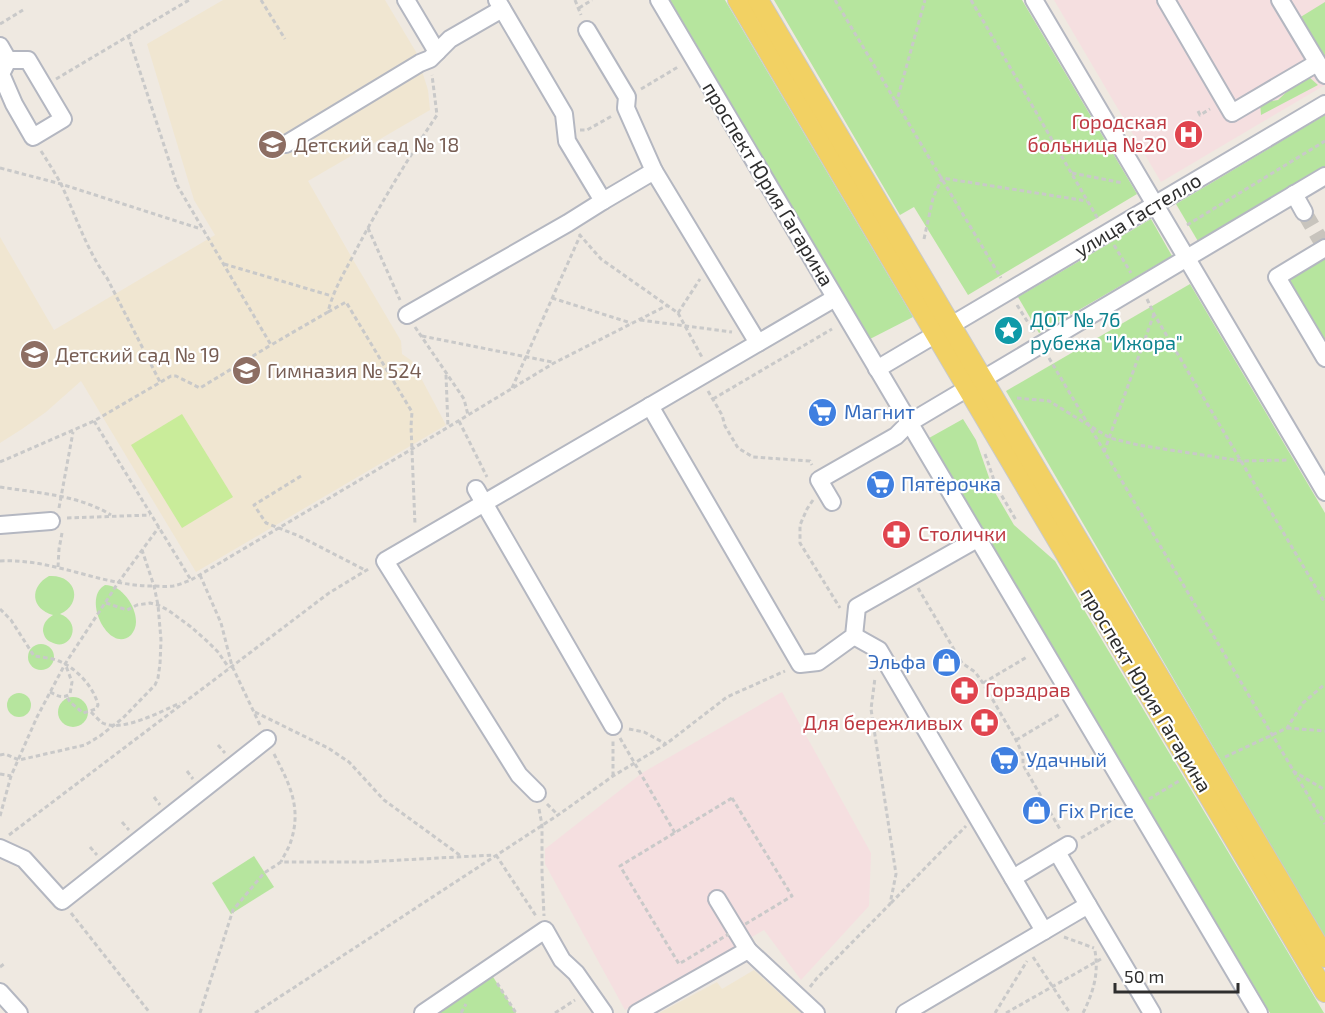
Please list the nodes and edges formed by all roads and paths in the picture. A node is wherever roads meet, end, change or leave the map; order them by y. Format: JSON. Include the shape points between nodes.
{"nodes":[{"id":1,"x":189,"y":0,"type":"edge"},
{"id":2,"x":261,"y":0,"type":"edge"},
{"id":3,"x":406,"y":0,"type":"edge"},
{"id":4,"x":592,"y":0,"type":"edge"},
{"id":5,"x":659,"y":0,"type":"edge"},
{"id":6,"x":738,"y":0,"type":"edge"},
{"id":7,"x":758,"y":0,"type":"edge"},
{"id":8,"x":926,"y":0,"type":"edge"},
{"id":9,"x":970,"y":0,"type":"edge"},
{"id":10,"x":1034,"y":0,"type":"edge"},
{"id":11,"x":1166,"y":0,"type":"edge"},
{"id":12,"x":1280,"y":0,"type":"edge"},
{"id":13,"x":837,"y":1,"type":"edge"},
{"id":14,"x":500,"y":4,"type":"edge"},
{"id":15,"x":579,"y":8,"type":"dead end"},
{"id":16,"x":23,"y":10,"type":"dead end"},
{"id":17,"x":0,"y":24,"type":"edge"},
{"id":18,"x":587,"y":30,"type":"dead end"},
{"id":19,"x":128,"y":35,"type":"junction"},
{"id":20,"x":285,"y":39,"type":"dead end"},
{"id":21,"x":4,"y":53,"type":"edge"},
{"id":22,"x":434,"y":56,"type":"junction"},
{"id":23,"x":678,"y":67,"type":"dead end"},
{"id":24,"x":1321,"y":69,"type":"edge"},
{"id":25,"x":44,"y":86,"type":"junction"},
{"id":26,"x":627,"y":103,"type":"junction"},
{"id":27,"x":896,"y":104,"type":"junction"},
{"id":28,"x":1325,"y":104,"type":"edge"},
{"id":29,"x":566,"y":129,"type":"junction"},
{"id":30,"x":33,"y":136,"type":"junction"},
{"id":31,"x":1325,"y":141,"type":"edge"},
{"id":32,"x":286,"y":144,"type":"dead end"},
{"id":33,"x":0,"y":168,"type":"edge"},
{"id":34,"x":654,"y":171,"type":"junction"},
{"id":35,"x":1072,"y":173,"type":"junction"},
{"id":36,"x":1325,"y":176,"type":"edge"},
{"id":37,"x":942,"y":178,"type":"junction"},
{"id":38,"x":1142,"y":183,"type":"junction"},
{"id":39,"x":61,"y":184,"type":"junction"},
{"id":40,"x":1294,"y":194,"type":"junction"},
{"id":41,"x":603,"y":201,"type":"junction"},
{"id":42,"x":1087,"y":201,"type":"junction"},
{"id":43,"x":1155,"y":204,"type":"junction"},
{"id":44,"x":1304,"y":212,"type":"tunnel mouth"},
{"id":45,"x":1100,"y":222,"type":"dead end"},
{"id":46,"x":568,"y":223,"type":"junction"},
{"id":47,"x":1187,"y":225,"type":"dead end"},
{"id":48,"x":368,"y":228,"type":"junction"},
{"id":49,"x":203,"y":229,"type":"junction"},
{"id":50,"x":580,"y":236,"type":"junction"},
{"id":51,"x":924,"y":239,"type":"dead end"},
{"id":52,"x":1112,"y":242,"type":"dead end"},
{"id":53,"x":1324,"y":245,"type":"edge"},
{"id":54,"x":1187,"y":258,"type":"junction"},
{"id":55,"x":223,"y":263,"type":"junction"},
{"id":56,"x":710,"y":264,"type":"junction"},
{"id":57,"x":1001,"y":279,"type":"dead end"},
{"id":58,"x":1136,"y":280,"type":"dead end"},
{"id":59,"x":332,"y":296,"type":"junction"},
{"id":60,"x":835,"y":297,"type":"junction"},
{"id":61,"x":552,"y":298,"type":"junction"},
{"id":62,"x":1148,"y":300,"type":"dead end"},
{"id":63,"x":1016,"y":304,"type":"dead end"},
{"id":64,"x":668,"y":305,"type":"junction"},
{"id":65,"x":328,"y":312,"type":"junction"},
{"id":66,"x":678,"y":313,"type":"junction"},
{"id":67,"x":1154,"y":314,"type":"junction"},
{"id":68,"x":407,"y":315,"type":"junction"},
{"id":69,"x":638,"y":320,"type":"junction"},
{"id":70,"x":631,"y":323,"type":"junction"},
{"id":71,"x":685,"y":327,"type":"junction"},
{"id":72,"x":832,"y":329,"type":"dead end"},
{"id":73,"x":943,"y":330,"type":"junction"},
{"id":74,"x":1033,"y":332,"type":"dead end"},
{"id":75,"x":422,"y":336,"type":"junction"},
{"id":76,"x":756,"y":339,"type":"junction"},
{"id":77,"x":271,"y":345,"type":"junction"},
{"id":78,"x":525,"y":356,"type":"junction"},
{"id":79,"x":1325,"y":358,"type":"edge"},
{"id":80,"x":1049,"y":359,"type":"dead end"},
{"id":81,"x":554,"y":363,"type":"junction"},
{"id":82,"x":877,"y":369,"type":"junction"},
{"id":83,"x":446,"y":373,"type":"junction"},
{"id":84,"x":705,"y":374,"type":"junction"},
{"id":85,"x":160,"y":381,"type":"junction"},
{"id":86,"x":975,"y":384,"type":"junction"},
{"id":87,"x":511,"y":389,"type":"junction"},
{"id":88,"x":1017,"y":398,"type":"dead end"},
{"id":89,"x":713,"y":399,"type":"junction"},
{"id":90,"x":650,"y":406,"type":"junction"},
{"id":91,"x":468,"y":415,"type":"junction"},
{"id":92,"x":459,"y":420,"type":"junction"},
{"id":93,"x":94,"y":421,"type":"junction"},
{"id":94,"x":909,"y":423,"type":"junction"},
{"id":95,"x":1087,"y":423,"type":"junction"},
{"id":96,"x":448,"y":427,"type":"junction"},
{"id":97,"x":73,"y":431,"type":"junction"},
{"id":98,"x":1110,"y":438,"type":"junction"},
{"id":99,"x":982,"y":447,"type":"dead end"},
{"id":100,"x":412,"y":449,"type":"junction"},
{"id":101,"x":1104,"y":452,"type":"junction"},
{"id":102,"x":1306,"y":460,"type":"junction"},
{"id":103,"x":1242,"y":461,"type":"junction"},
{"id":104,"x":0,"y":462,"type":"edge"},
{"id":105,"x":301,"y":476,"type":"dead end"},
{"id":106,"x":822,"y":483,"type":"junction"},
{"id":107,"x":0,"y":487,"type":"edge"},
{"id":108,"x":1325,"y":492,"type":"edge"},
{"id":109,"x":61,"y":496,"type":"junction"},
{"id":110,"x":480,"y":496,"type":"junction"},
{"id":111,"x":832,"y":501,"type":"dead end"},
{"id":112,"x":55,"y":514,"type":"joint"},
{"id":113,"x":151,"y":514,"type":"junction"},
{"id":114,"x":111,"y":516,"type":"junction"},
{"id":115,"x":1016,"y":520,"type":"dead end"},
{"id":116,"x":0,"y":525,"type":"edge"},
{"id":117,"x":159,"y":527,"type":"junction"},
{"id":118,"x":279,"y":528,"type":"junction"},
{"id":119,"x":977,"y":539,"type":"junction"},
{"id":120,"x":416,"y":543,"type":"junction"},
{"id":121,"x":142,"y":550,"type":"junction"},
{"id":122,"x":0,"y":561,"type":"edge"},
{"id":123,"x":385,"y":561,"type":"junction"},
{"id":124,"x":58,"y":567,"type":"junction"},
{"id":125,"x":365,"y":570,"type":"junction"},
{"id":126,"x":200,"y":575,"type":"junction"},
{"id":127,"x":911,"y":576,"type":"junction"},
{"id":128,"x":191,"y":580,"type":"junction"},
{"id":129,"x":118,"y":583,"type":"junction"},
{"id":130,"x":154,"y":586,"type":"junction"},
{"id":131,"x":105,"y":603,"type":"junction"},
{"id":132,"x":1325,"y":603,"type":"edge"},
{"id":133,"x":158,"y":605,"type":"junction"},
{"id":134,"x":0,"y":609,"type":"edge"},
{"id":135,"x":841,"y":609,"type":"dead end"},
{"id":136,"x":854,"y":636,"type":"junction"},
{"id":137,"x":879,"y":650,"type":"junction"},
{"id":138,"x":1027,"y":657,"type":"dead end"},
{"id":139,"x":65,"y":664,"type":"junction"},
{"id":140,"x":800,"y":664,"type":"junction"},
{"id":141,"x":230,"y":667,"type":"junction"},
{"id":142,"x":983,"y":683,"type":"junction"},
{"id":143,"x":1325,"y":684,"type":"edge"},
{"id":144,"x":51,"y":692,"type":"junction"},
{"id":145,"x":67,"y":697,"type":"junction"},
{"id":146,"x":185,"y":702,"type":"junction"},
{"id":147,"x":90,"y":711,"type":"junction"},
{"id":148,"x":254,"y":711,"type":"junction"},
{"id":149,"x":1060,"y":714,"type":"dead end"},
{"id":150,"x":113,"y":725,"type":"junction"},
{"id":151,"x":614,"y":726,"type":"junction"},
{"id":152,"x":1287,"y":728,"type":"junction"},
{"id":153,"x":1325,"y":731,"type":"edge"},
{"id":154,"x":1272,"y":735,"type":"junction"},
{"id":155,"x":267,"y":739,"type":"junction"},
{"id":156,"x":1016,"y":740,"type":"junction"},
{"id":157,"x":666,"y":744,"type":"junction"},
{"id":158,"x":0,"y":755,"type":"edge"},
{"id":159,"x":19,"y":760,"type":"junction"},
{"id":160,"x":1217,"y":761,"type":"dead end"},
{"id":161,"x":635,"y":763,"type":"junction"},
{"id":162,"x":1293,"y":770,"type":"junction"},
{"id":163,"x":0,"y":774,"type":"edge"},
{"id":164,"x":12,"y":776,"type":"junction"},
{"id":165,"x":613,"y":776,"type":"junction"},
{"id":166,"x":1184,"y":778,"type":"dead end"},
{"id":167,"x":1325,"y":790,"type":"edge"},
{"id":168,"x":537,"y":794,"type":"dead end"},
{"id":169,"x":1148,"y":799,"type":"dead end"},
{"id":170,"x":976,"y":815,"type":"junction"},
{"id":171,"x":1120,"y":815,"type":"dead end"},
{"id":172,"x":0,"y":816,"type":"edge"},
{"id":173,"x":1325,"y":824,"type":"edge"},
{"id":174,"x":542,"y":825,"type":"junction"},
{"id":175,"x":675,"y":833,"type":"junction"},
{"id":176,"x":5,"y":841,"type":"edge"},
{"id":177,"x":1063,"y":849,"type":"junction"},
{"id":178,"x":496,"y":855,"type":"junction"},
{"id":179,"x":461,"y":856,"type":"junction"},
{"id":180,"x":281,"y":862,"type":"junction"},
{"id":181,"x":1013,"y":878,"type":"junction"},
{"id":182,"x":717,"y":899,"type":"dead end"},
{"id":183,"x":62,"y":902,"type":"junction"},
{"id":184,"x":890,"y":904,"type":"junction"},
{"id":185,"x":1088,"y":905,"type":"junction"},
{"id":186,"x":545,"y":930,"type":"junction"},
{"id":187,"x":736,"y":930,"type":"junction"},
{"id":188,"x":1044,"y":931,"type":"junction"},
{"id":189,"x":1095,"y":948,"type":"junction"},
{"id":190,"x":748,"y":950,"type":"junction"},
{"id":191,"x":1112,"y":952,"type":"junction"},
{"id":192,"x":1325,"y":957,"type":"edge"},
{"id":193,"x":1097,"y":961,"type":"junction"},
{"id":194,"x":4,"y":964,"type":"dead end"},
{"id":195,"x":0,"y":967,"type":"edge"},
{"id":196,"x":488,"y":969,"type":"junction"},
{"id":197,"x":1053,"y":986,"type":"junction"},
{"id":198,"x":589,"y":990,"type":"junction"},
{"id":199,"x":0,"y":992,"type":"edge"},
{"id":200,"x":1325,"y":992,"type":"edge"},
{"id":201,"x":800,"y":999,"type":"junction"},
{"id":202,"x":19,"y":1013,"type":"edge"},
{"id":203,"x":150,"y":1013,"type":"edge"},
{"id":204,"x":200,"y":1013,"type":"edge"},
{"id":205,"x":255,"y":1013,"type":"edge"},
{"id":206,"x":423,"y":1013,"type":"edge"},
{"id":207,"x":516,"y":1013,"type":"edge"},
{"id":208,"x":555,"y":1013,"type":"edge"},
{"id":209,"x":604,"y":1013,"type":"edge"},
{"id":210,"x":637,"y":1013,"type":"edge"},
{"id":211,"x":816,"y":1013,"type":"edge"},
{"id":212,"x":904,"y":1013,"type":"edge"},
{"id":213,"x":995,"y":1013,"type":"edge"},
{"id":214,"x":1006,"y":1013,"type":"edge"},
{"id":215,"x":1070,"y":1013,"type":"edge"},
{"id":216,"x":1083,"y":1013,"type":"edge"},
{"id":217,"x":1152,"y":1013,"type":"edge"},
{"id":218,"x":1259,"y":1013,"type":"edge"}],
"edges":[{"from":1,"to":19,"type":"path"},
{"from":2,"to":20,"type":"path"},
{"from":3,"to":22,"type":"street"},
{"from":4,"to":15,"type":"path"},
{"from":5,"to":60,"type":"street","name":"проспект Юрия Гагарина"},
{"from":6,"to":73,"type":"main road","name":"проспект Юрия Гагарина"},
{"from":7,"to":73,"type":"main road","name":"проспект Юрия Гагарина"},
{"from":8,"to":27,"type":"path"},
{"from":9,"to":35,"type":"path"},
{"from":10,"to":38,"type":"street"},
{"from":11,"to":24,"type":"street","via":[[1232,113]]},
{"from":12,"to":24,"type":"street"},
{"from":13,"to":27,"type":"path"},
{"from":14,"to":22,"type":"street","via":[[450,39]]},
{"from":14,"to":29,"type":"street","via":[[564,114]]},
{"from":16,"to":17,"type":"path"},
{"from":18,"to":26,"type":"street"},
{"from":19,"to":25,"type":"path"},
{"from":19,"to":49,"type":"path","via":[[177,185]]},
{"from":21,"to":25,"type":"street","via":[[28,60]]},
{"from":21,"to":30,"type":"street","via":[[1,74]]},
{"from":22,"to":32,"type":"street"},
{"from":22,"to":48,"type":"path","via":[[437,115]]},
{"from":23,"to":26,"type":"path"},
{"from":25,"to":30,"type":"street","via":[[63,119]]},
{"from":26,"to":29,"type":"path","via":[[587,130]]},
{"from":26,"to":34,"type":"street"},
{"from":27,"to":37,"type":"path"},
{"from":28,"to":43,"type":"street","name":"улица Гастелло"},
{"from":29,"to":41,"type":"street","via":[[567,141]]},
{"from":30,"to":39,"type":"path"},
{"from":31,"to":47,"type":"path"},
{"from":33,"to":39,"type":"path"},
{"from":34,"to":41,"type":"street"},
{"from":34,"to":56,"type":"street"},
{"from":35,"to":38,"type":"path"},
{"from":35,"to":42,"type":"path"},
{"from":36,"to":40,"type":"street"},
{"from":37,"to":42,"type":"path"},
{"from":37,"to":51,"type":"path"},
{"from":37,"to":57,"type":"path"},
{"from":38,"to":43,"type":"street"},
{"from":39,"to":49,"type":"path"},
{"from":39,"to":85,"type":"path","via":[[97,265]]},
{"from":40,"to":44,"type":"street"},
{"from":40,"to":54,"type":"street"},
{"from":41,"to":46,"type":"street"},
{"from":42,"to":45,"type":"path"},
{"from":43,"to":54,"type":"street"},
{"from":43,"to":73,"type":"street","name":"улица Гастелло"},
{"from":46,"to":50,"type":"path"},
{"from":46,"to":68,"type":"street"},
{"from":48,"to":59,"type":"path"},
{"from":48,"to":68,"type":"path"},
{"from":49,"to":55,"type":"path"},
{"from":50,"to":61,"type":"path"},
{"from":50,"to":64,"type":"path","via":[[601,259]]},
{"from":52,"to":58,"type":"path"},
{"from":53,"to":79,"type":"street","via":[[1277,277]]},
{"from":54,"to":86,"type":"street"},
{"from":54,"to":102,"type":"street"},
{"from":55,"to":59,"type":"path"},
{"from":55,"to":77,"type":"path"},
{"from":56,"to":66,"type":"path"},
{"from":56,"to":76,"type":"street"},
{"from":59,"to":65,"type":"path"},
{"from":60,"to":76,"type":"street"},
{"from":60,"to":82,"type":"street","name":"проспект Юрия Гагарина"},
{"from":61,"to":70,"type":"path"},
{"from":61,"to":78,"type":"path"},
{"from":62,"to":67,"type":"path"},
{"from":63,"to":74,"type":"path"},
{"from":64,"to":66,"type":"path"},
{"from":64,"to":69,"type":"path"},
{"from":65,"to":77,"type":"path"},
{"from":65,"to":100,"type":"path","via":[[346,302],[412,412]]},
{"from":66,"to":71,"type":"path"},
{"from":67,"to":98,"type":"path"},
{"from":67,"to":103,"type":"path"},
{"from":68,"to":75,"type":"path"},
{"from":69,"to":70,"type":"path"},
{"from":69,"to":71,"type":"path"},
{"from":70,"to":81,"type":"path"},
{"from":71,"to":76,"type":"path"},
{"from":71,"to":84,"type":"path"},
{"from":72,"to":89,"type":"path"},
{"from":73,"to":82,"type":"street"},
{"from":73,"to":86,"type":"main road","name":"проспект Юрия Гагарина"},
{"from":75,"to":78,"type":"path"},
{"from":75,"to":83,"type":"path"},
{"from":76,"to":84,"type":"street"},
{"from":77,"to":85,"type":"path","via":[[200,388],[176,376]]},
{"from":78,"to":81,"type":"path"},
{"from":78,"to":87,"type":"path"},
{"from":80,"to":95,"type":"path"},
{"from":81,"to":87,"type":"path"},
{"from":82,"to":94,"type":"street","name":"проспект Юрия Гагарина"},
{"from":83,"to":91,"type":"path","via":[[464,399]]},
{"from":83,"to":96,"type":"path"},
{"from":84,"to":89,"type":"path"},
{"from":84,"to":90,"type":"street"},
{"from":85,"to":93,"type":"path"},
{"from":86,"to":94,"type":"street"},
{"from":86,"to":192,"type":"main road","name":"проспект Юрия Гагарина"},
{"from":86,"to":200,"type":"main road","name":"проспект Юрия Гагарина"},
{"from":87,"to":91,"type":"path"},
{"from":88,"to":95,"type":"path","via":[[1049,401]]},
{"from":89,"to":106,"type":"path","via":[[738,447],[753,457],[810,461]]},
{"from":90,"to":110,"type":"street"},
{"from":90,"to":140,"type":"street"},
{"from":91,"to":92,"type":"path"},
{"from":92,"to":96,"type":"path"},
{"from":92,"to":110,"type":"path","via":[[487,478]]},
{"from":93,"to":97,"type":"path"},
{"from":93,"to":113,"type":"path"},
{"from":94,"to":106,"type":"street","via":[[896,436]]},
{"from":94,"to":119,"type":"street","name":"проспект Юрия Гагарина"},
{"from":95,"to":98,"type":"path"},
{"from":95,"to":101,"type":"path"},
{"from":96,"to":100,"type":"path"},
{"from":97,"to":104,"type":"path"},
{"from":97,"to":109,"type":"path"},
{"from":98,"to":101,"type":"path"},
{"from":98,"to":103,"type":"path"},
{"from":99,"to":115,"type":"path","via":[[996,486]]},
{"from":100,"to":118,"type":"path"},
{"from":100,"to":120,"type":"path"},
{"from":101,"to":154,"type":"path"},
{"from":102,"to":103,"type":"path"},
{"from":102,"to":108,"type":"street"},
{"from":103,"to":132,"type":"path"},
{"from":105,"to":118,"type":"path","via":[[254,505],[266,523]]},
{"from":106,"to":111,"type":"street"},
{"from":106,"to":135,"type":"path","via":[[800,525],[800,543]]},
{"from":107,"to":109,"type":"path"},
{"from":109,"to":112,"type":"path"},
{"from":109,"to":114,"type":"path"},
{"from":110,"to":120,"type":"street"},
{"from":110,"to":151,"type":"street"},
{"from":112,"to":116,"type":"street"},
{"from":113,"to":114,"type":"path"},
{"from":113,"to":117,"type":"path"},
{"from":114,"to":124,"type":"path","via":[[65,518]]},
{"from":117,"to":121,"type":"path"},
{"from":117,"to":128,"type":"path"},
{"from":118,"to":125,"type":"path"},
{"from":118,"to":126,"type":"path"},
{"from":119,"to":127,"type":"street"},
{"from":119,"to":218,"type":"street","name":"проспект Юрия Гагарина"},
{"from":120,"to":123,"type":"street"},
{"from":121,"to":129,"type":"path"},
{"from":121,"to":130,"type":"path"},
{"from":122,"to":124,"type":"path"},
{"from":123,"to":125,"type":"path"},
{"from":123,"to":168,"type":"street","via":[[519,775]]},
{"from":124,"to":129,"type":"path"},
{"from":125,"to":141,"type":"path"},
{"from":126,"to":128,"type":"path"},
{"from":126,"to":141,"type":"path","via":[[221,623]]},
{"from":127,"to":136,"type":"street","via":[[857,607]]},
{"from":127,"to":142,"type":"path","via":[[962,663]]},
{"from":128,"to":130,"type":"path","via":[[174,586]]},
{"from":129,"to":130,"type":"path"},
{"from":129,"to":131,"type":"path"},
{"from":130,"to":133,"type":"path"},
{"from":131,"to":133,"type":"path","via":[[127,610],[144,604]]},
{"from":131,"to":139,"type":"path"},
{"from":133,"to":141,"type":"path","via":[[191,627]]},
{"from":133,"to":150,"type":"path","via":[[158,678],[146,695]]},
{"from":134,"to":139,"type":"path","via":[[34,656]]},
{"from":136,"to":137,"type":"street"},
{"from":136,"to":140,"type":"street","via":[[818,662]]},
{"from":137,"to":170,"type":"street"},
{"from":137,"to":184,"type":"path","via":[[872,709],[896,874]]},
{"from":138,"to":142,"type":"path"},
{"from":139,"to":144,"type":"path"},
{"from":139,"to":145,"type":"path","via":[[72,682]]},
{"from":139,"to":147,"type":"path","via":[[85,681],[97,699],[96,709]]},
{"from":140,"to":157,"type":"path","via":[[727,697]]},
{"from":141,"to":146,"type":"path"},
{"from":141,"to":148,"type":"path"},
{"from":142,"to":156,"type":"path"},
{"from":143,"to":152,"type":"path","via":[[1303,703]]},
{"from":144,"to":145,"type":"path"},
{"from":144,"to":159,"type":"path"},
{"from":145,"to":147,"type":"path","via":[[84,713]]},
{"from":146,"to":150,"type":"path","via":[[126,725]]},
{"from":146,"to":176,"type":"path"},
{"from":147,"to":150,"type":"path","via":[[103,723]]},
{"from":148,"to":155,"type":"path"},
{"from":148,"to":179,"type":"path","via":[[349,762],[384,800]]},
{"from":149,"to":156,"type":"path"},
{"from":150,"to":159,"type":"path","via":[[85,745]]},
{"from":151,"to":157,"type":"path","via":[[644,732]]},
{"from":151,"to":161,"type":"path"},
{"from":151,"to":165,"type":"path"},
{"from":152,"to":153,"type":"path"},
{"from":152,"to":154,"type":"path"},
{"from":154,"to":160,"type":"path"},
{"from":154,"to":162,"type":"path"},
{"from":155,"to":180,"type":"path","via":[[295,805],[291,843]]},
{"from":155,"to":183,"type":"street"},
{"from":156,"to":177,"type":"path","via":[[1023,765]]},
{"from":157,"to":161,"type":"path"},
{"from":158,"to":159,"type":"path"},
{"from":159,"to":164,"type":"path"},
{"from":161,"to":165,"type":"path"},
{"from":161,"to":175,"type":"path"},
{"from":162,"to":167,"type":"path"},
{"from":162,"to":173,"type":"path"},
{"from":163,"to":164,"type":"path"},
{"from":164,"to":172,"type":"path"},
{"from":165,"to":174,"type":"path"},
{"from":166,"to":169,"type":"path"},
{"from":170,"to":181,"type":"street"},
{"from":170,"to":184,"type":"path"},
{"from":171,"to":177,"type":"path"},
{"from":174,"to":178,"type":"path"},
{"from":174,"to":186,"type":"path"},
{"from":175,"to":187,"type":"path","via":[[620,866],[679,964]]},
{"from":175,"to":187,"type":"path","via":[[732,798],[792,896]]},
{"from":176,"to":183,"type":"street"},
{"from":177,"to":181,"type":"street"},
{"from":177,"to":185,"type":"street"},
{"from":178,"to":179,"type":"path"},
{"from":178,"to":186,"type":"path"},
{"from":178,"to":205,"type":"path"},
{"from":179,"to":180,"type":"path"},
{"from":180,"to":204,"type":"path","via":[[264,873],[233,910]]},
{"from":181,"to":188,"type":"street"},
{"from":182,"to":187,"type":"street"},
{"from":183,"to":203,"type":"path"},
{"from":184,"to":201,"type":"path"},
{"from":185,"to":188,"type":"street"},
{"from":185,"to":191,"type":"street"},
{"from":186,"to":196,"type":"street"},
{"from":186,"to":198,"type":"street","via":[[562,960]]},
{"from":187,"to":190,"type":"street"},
{"from":188,"to":189,"type":"path"},
{"from":188,"to":212,"type":"street"},
{"from":189,"to":191,"type":"path"},
{"from":189,"to":193,"type":"path"},
{"from":190,"to":201,"type":"street"},
{"from":190,"to":210,"type":"street"},
{"from":191,"to":193,"type":"path"},
{"from":191,"to":217,"type":"street"},
{"from":193,"to":197,"type":"path"},
{"from":193,"to":216,"type":"path","via":[[1093,993]]},
{"from":194,"to":195,"type":"path"},
{"from":196,"to":206,"type":"street"},
{"from":196,"to":207,"type":"path"},
{"from":197,"to":213,"type":"path","via":[[1031,954]]},
{"from":197,"to":214,"type":"path"},
{"from":197,"to":215,"type":"path"},
{"from":198,"to":208,"type":"path"},
{"from":198,"to":209,"type":"street"},
{"from":199,"to":202,"type":"street"},
{"from":201,"to":211,"type":"street"}]}
